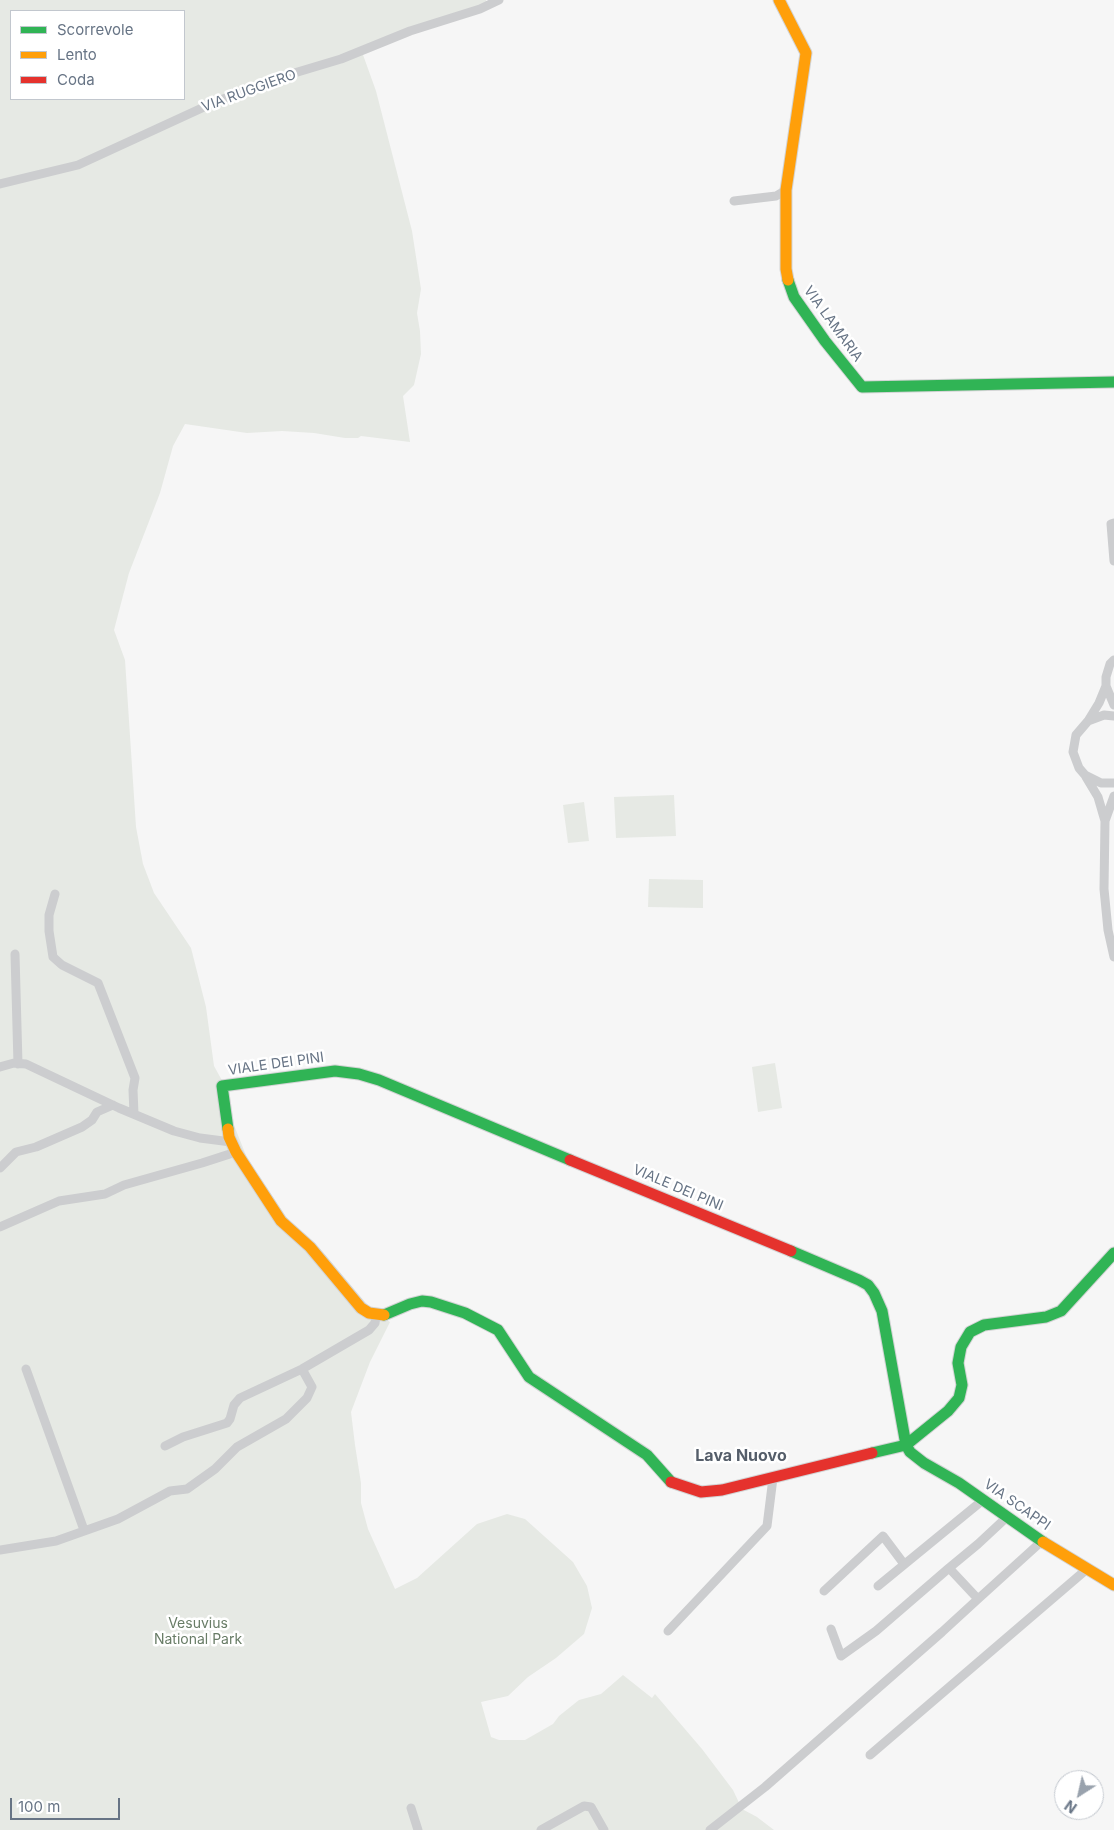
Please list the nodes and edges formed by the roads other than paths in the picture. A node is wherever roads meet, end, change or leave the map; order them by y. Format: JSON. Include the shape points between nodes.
{"nodes":[{"id":1,"x":499,"y":0,"type":"edge"},
{"id":2,"x":779,"y":0,"type":"edge"},
{"id":3,"x":0,"y":184,"type":"edge"},
{"id":4,"x":786,"y":190,"type":"junction"},
{"id":5,"x":734,"y":200,"type":"dead end"},
{"id":6,"x":1114,"y":382,"type":"edge"},
{"id":7,"x":1114,"y":523,"type":"edge"},
{"id":8,"x":1114,"y":561,"type":"edge"},
{"id":9,"x":1114,"y":660,"type":"edge"},
{"id":10,"x":1106,"y":686,"type":"junction"},
{"id":11,"x":1114,"y":705,"type":"edge"},
{"id":12,"x":1114,"y":716,"type":"edge"},
{"id":13,"x":1088,"y":721,"type":"junction"},
{"id":14,"x":1085,"y":775,"type":"junction"},
{"id":15,"x":1114,"y":782,"type":"edge"},
{"id":16,"x":1114,"y":796,"type":"edge"},
{"id":17,"x":1106,"y":821,"type":"junction"},
{"id":18,"x":55,"y":894,"type":"dead end"},
{"id":19,"x":16,"y":954,"type":"dead end"},
{"id":20,"x":1114,"y":957,"type":"edge"},
{"id":21,"x":0,"y":1058,"type":"edge"},
{"id":22,"x":16,"y":1063,"type":"junction"},
{"id":23,"x":0,"y":1067,"type":"edge"},
{"id":24,"x":113,"y":1105,"type":"junction"},
{"id":25,"x":134,"y":1114,"type":"junction"},
{"id":26,"x":233,"y":1147,"type":"junction"},
{"id":27,"x":0,"y":1168,"type":"edge"},
{"id":28,"x":0,"y":1227,"type":"edge"},
{"id":29,"x":1114,"y":1253,"type":"edge"},
{"id":30,"x":376,"y":1316,"type":"junction"},
{"id":31,"x":26,"y":1369,"type":"dead end"},
{"id":32,"x":302,"y":1369,"type":"junction"},
{"id":33,"x":906,"y":1445,"type":"junction"},
{"id":34,"x":165,"y":1446,"type":"dead end"},
{"id":35,"x":773,"y":1478,"type":"junction"},
{"id":36,"x":984,"y":1500,"type":"junction"},
{"id":37,"x":1007,"y":1516,"type":"junction"},
{"id":38,"x":84,"y":1530,"type":"junction"},
{"id":39,"x":1042,"y":1541,"type":"junction"},
{"id":40,"x":0,"y":1550,"type":"edge"},
{"id":41,"x":904,"y":1564,"type":"junction"},
{"id":42,"x":949,"y":1568,"type":"junction"},
{"id":43,"x":1087,"y":1568,"type":"junction"},
{"id":44,"x":1114,"y":1585,"type":"edge"},
{"id":45,"x":878,"y":1586,"type":"dead end"},
{"id":46,"x":824,"y":1591,"type":"dead end"},
{"id":47,"x":978,"y":1599,"type":"junction"},
{"id":48,"x":831,"y":1629,"type":"dead end"},
{"id":49,"x":668,"y":1631,"type":"dead end"},
{"id":50,"x":870,"y":1755,"type":"dead end"},
{"id":51,"x":411,"y":1808,"type":"dead end"},
{"id":52,"x":418,"y":1830,"type":"edge"},
{"id":53,"x":541,"y":1830,"type":"edge"},
{"id":54,"x":604,"y":1830,"type":"edge"},
{"id":55,"x":710,"y":1830,"type":"edge"}],
"edges":[{"from":1,"to":3,"type":"street","name":"VIA RUGGIERO","via":[[215,102],[78,166]]},
{"from":2,"to":4,"type":"street","name":"VIA LAMARIA","via":[[806,53]]},
{"from":4,"to":5,"type":"street","via":[[776,196]]},
{"from":4,"to":6,"type":"street","name":"VIA LAMARIA","via":[[786,269],[790,290],[862,388]]},
{"from":7,"to":8,"type":"street","via":[[1111,524]]},
{"from":9,"to":10,"type":"street","via":[[1108,670]]},
{"from":10,"to":11,"type":"street"},
{"from":10,"to":13,"type":"street"},
{"from":12,"to":13,"type":"street","via":[[1104,715]]},
{"from":13,"to":14,"type":"street","via":[[1076,734],[1073,752]]},
{"from":14,"to":15,"type":"street","via":[[1101,783]]},
{"from":14,"to":17,"type":"street","via":[[1093,786]]},
{"from":16,"to":17,"type":"street"},
{"from":17,"to":20,"type":"street","via":[[1105,907]]},
{"from":18,"to":25,"type":"street","via":[[49,915],[53,957],[98,983],[135,1078]]},
{"from":19,"to":22,"type":"street"},
{"from":21,"to":22,"type":"street"},
{"from":22,"to":23,"type":"street"},
{"from":22,"to":24,"type":"street","via":[[26,1064]]},
{"from":24,"to":25,"type":"street"},
{"from":24,"to":27,"type":"street","via":[[97,1112],[82,1127],[16,1152]]},
{"from":25,"to":26,"type":"street","via":[[174,1131]]},
{"from":26,"to":28,"type":"street","via":[[194,1166],[124,1185],[105,1194],[59,1201]]},
{"from":26,"to":30,"type":"street","name":"VIALE DEI PINI","via":[[281,1221],[310,1247],[361,1308]]},
{"from":26,"to":33,"type":"street","name":"VIALE DEI PINI","via":[[228,1137],[222,1086],[334,1072],[359,1074],[388,1083],[859,1280],[868,1285],[882,1310]]},
{"from":29,"to":33,"type":"street","via":[[1061,1311],[1046,1317],[984,1325],[970,1332],[961,1347],[958,1363],[962,1385],[959,1398]]},
{"from":30,"to":32,"type":"street","via":[[369,1330]]},
{"from":30,"to":35,"type":"street","via":[[422,1301],[444,1305],[484,1322],[498,1330],[530,1377],[647,1455],[671,1482],[679,1486],[701,1492]]},
{"from":31,"to":38,"type":"street"},
{"from":32,"to":34,"type":"street","via":[[240,1398],[227,1423]]},
{"from":32,"to":38,"type":"street","via":[[311,1391],[286,1419],[238,1447],[187,1489],[170,1491],[118,1519]]},
{"from":33,"to":35,"type":"street"},
{"from":33,"to":36,"type":"street","name":"VIA SCAPPI","via":[[914,1456]]},
{"from":35,"to":49,"type":"street","via":[[769,1519],[763,1532]]},
{"from":36,"to":37,"type":"street","name":"VIA SCAPPI"},
{"from":36,"to":41,"type":"street"},
{"from":37,"to":39,"type":"street","name":"VIA SCAPPI"},
{"from":37,"to":42,"type":"street"},
{"from":38,"to":40,"type":"street","via":[[56,1541]]},
{"from":39,"to":43,"type":"street","name":"VIA SCAPPI"},
{"from":39,"to":47,"type":"street"},
{"from":41,"to":45,"type":"street"},
{"from":41,"to":46,"type":"street","via":[[882,1536]]},
{"from":42,"to":47,"type":"street"},
{"from":42,"to":48,"type":"street","via":[[876,1631],[841,1656]]},
{"from":43,"to":44,"type":"street","name":"VIA SCAPPI"},
{"from":43,"to":50,"type":"street"},
{"from":47,"to":55,"type":"street","via":[[772,1781]]},
{"from":51,"to":52,"type":"street"},
{"from":53,"to":54,"type":"street","via":[[584,1806],[592,1807]]}]}
